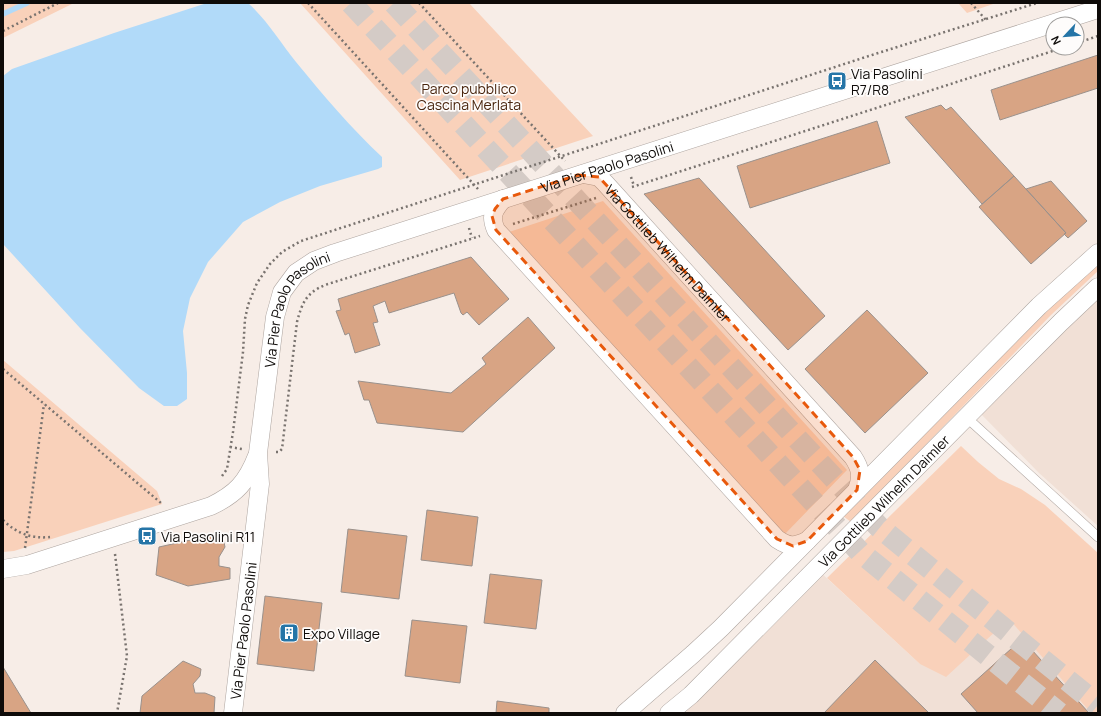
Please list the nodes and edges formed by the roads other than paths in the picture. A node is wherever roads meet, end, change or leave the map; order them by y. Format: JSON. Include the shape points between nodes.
{"nodes":[{"id":1,"x":1098,"y":9,"type":"edge"},
{"id":2,"x":583,"y":174,"type":"junction"},
{"id":3,"x":503,"y":200,"type":"junction"},
{"id":4,"x":1098,"y":253,"type":"edge"},
{"id":5,"x":1098,"y":287,"type":"edge"},
{"id":6,"x":966,"y":417,"type":"junction"},
{"id":7,"x":264,"y":453,"type":"junction"},
{"id":8,"x":857,"y":490,"type":"junction"},
{"id":9,"x":1098,"y":537,"type":"edge"},
{"id":10,"x":807,"y":541,"type":"junction"},
{"id":11,"x":3,"y":569,"type":"edge"},
{"id":12,"x":233,"y":713,"type":"edge"},
{"id":13,"x":625,"y":713,"type":"edge"},
{"id":14,"x":669,"y":713,"type":"edge"}],
"edges":[{"from":1,"to":2,"type":"street","name":"Via Pier Paolo Pasolini"},
{"from":2,"to":3,"type":"street","name":"Via Pier Paolo Pasolini"},
{"from":2,"to":8,"type":"street","name":"Via Gottlieb Wilhelm Daimler","via":[[599,177],[605,183],[853,457],[860,470]]},
{"from":3,"to":7,"type":"street","name":"Via Pier Paolo Pasolini","via":[[335,253],[314,261],[296,273],[282,292],[274,317]]},
{"from":3,"to":10,"type":"street","via":[[495,208],[492,216],[496,230],[777,539],[793,546]]},
{"from":4,"to":8,"type":"street","name":"Via Gottlieb Wilhelm Daimler","via":[[1039,306]]},
{"from":5,"to":6,"type":"street","name":"Via Gottlieb Wilhelm Daimler"},
{"from":6,"to":9,"type":"lane"},
{"from":6,"to":14,"type":"street","name":"Via Gottlieb Wilhelm Daimler","via":[[692,695]]},
{"from":7,"to":11,"type":"street","name":"Via Pier Paolo Pasolini","via":[[239,487],[211,506],[27,565]]},
{"from":7,"to":12,"type":"street","name":"Via Pier Paolo Pasolini"},
{"from":8,"to":10,"type":"street","name":"Via Gottlieb Wilhelm Daimler"},
{"from":10,"to":13,"type":"street","name":"Via Gottlieb Wilhelm Daimler","via":[[693,654]]}]}
